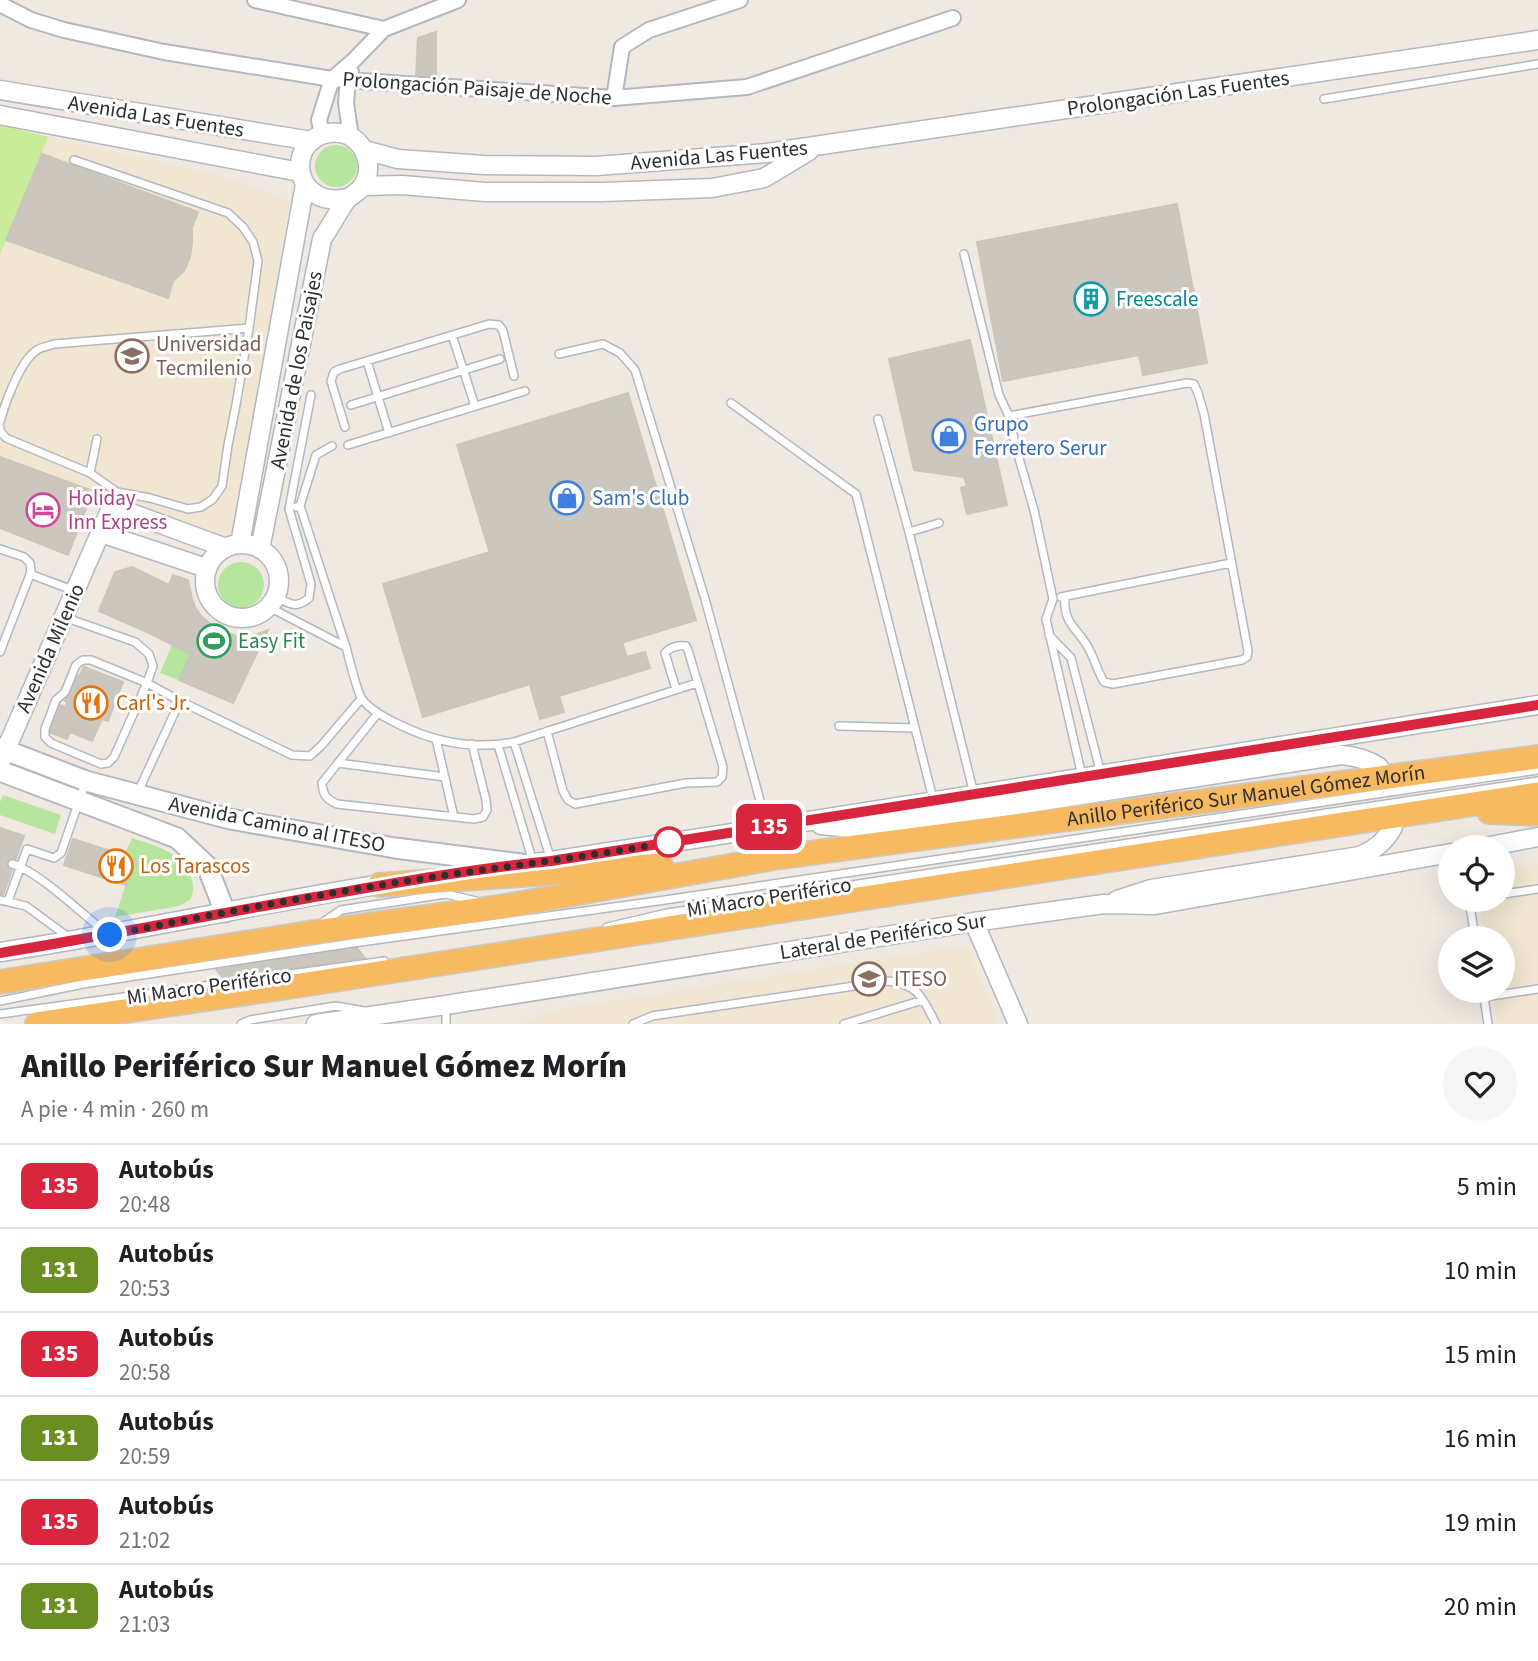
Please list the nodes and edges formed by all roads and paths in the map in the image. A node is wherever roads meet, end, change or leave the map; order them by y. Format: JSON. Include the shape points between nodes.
{"nodes":[{"id":1,"x":255,"y":0,"type":"edge"},
{"id":2,"x":458,"y":0,"type":"edge"},
{"id":3,"x":740,"y":0,"type":"edge"},
{"id":4,"x":0,"y":4,"type":"edge"},
{"id":5,"x":953,"y":18,"type":"dead end"},
{"id":6,"x":384,"y":29,"type":"junction"},
{"id":7,"x":1538,"y":40,"type":"edge"},
{"id":8,"x":353,"y":61,"type":"junction"},
{"id":9,"x":1538,"y":64,"type":"edge"},
{"id":10,"x":0,"y":76,"type":"edge"},
{"id":11,"x":332,"y":79,"type":"junction"},
{"id":12,"x":350,"y":80,"type":"junction"},
{"id":13,"x":0,"y":90,"type":"edge"},
{"id":14,"x":614,"y":98,"type":"junction"},
{"id":15,"x":47,"y":99,"type":"junction"},
{"id":16,"x":1324,"y":99,"type":"dead end"},
{"id":17,"x":0,"y":115,"type":"edge"},
{"id":18,"x":351,"y":136,"type":"junction"},
{"id":19,"x":317,"y":138,"type":"junction"},
{"id":20,"x":818,"y":146,"type":"junction"},
{"id":21,"x":364,"y":150,"type":"junction"},
{"id":22,"x":74,"y":160,"type":"dead end"},
{"id":23,"x":302,"y":178,"type":"junction"},
{"id":24,"x":362,"y":186,"type":"junction"},
{"id":25,"x":347,"y":198,"type":"junction"},
{"id":26,"x":964,"y":254,"type":"dead end"},
{"id":27,"x":249,"y":328,"type":"junction"},
{"id":28,"x":452,"y":335,"type":"junction"},
{"id":29,"x":559,"y":354,"type":"dead end"},
{"id":30,"x":500,"y":359,"type":"dead end"},
{"id":31,"x":367,"y":361,"type":"junction"},
{"id":32,"x":464,"y":371,"type":"junction"},
{"id":33,"x":514,"y":376,"type":"dead end"},
{"id":34,"x":525,"y":391,"type":"dead end"},
{"id":35,"x":311,"y":395,"type":"dead end"},
{"id":36,"x":378,"y":397,"type":"junction"},
{"id":37,"x":731,"y":403,"type":"dead end"},
{"id":38,"x":351,"y":405,"type":"dead end"},
{"id":39,"x":475,"y":406,"type":"junction"},
{"id":40,"x":1009,"y":416,"type":"junction"},
{"id":41,"x":878,"y":419,"type":"dead end"},
{"id":42,"x":0,"y":422,"type":"edge"},
{"id":43,"x":345,"y":427,"type":"dead end"},
{"id":44,"x":0,"y":428,"type":"edge"},
{"id":45,"x":389,"y":433,"type":"junction"},
{"id":46,"x":97,"y":439,"type":"dead end"},
{"id":47,"x":348,"y":445,"type":"dead end"},
{"id":48,"x":331,"y":446,"type":"dead end"},
{"id":49,"x":90,"y":473,"type":"junction"},
{"id":50,"x":114,"y":499,"type":"junction"},
{"id":51,"x":300,"y":506,"type":"junction"},
{"id":52,"x":289,"y":509,"type":"junction"},
{"id":53,"x":939,"y":523,"type":"dead end"},
{"id":54,"x":909,"y":532,"type":"junction"},
{"id":55,"x":101,"y":533,"type":"junction"},
{"id":56,"x":233,"y":546,"type":"junction"},
{"id":57,"x":260,"y":548,"type":"junction"},
{"id":58,"x":0,"y":549,"type":"edge"},
{"id":59,"x":1231,"y":563,"type":"junction"},
{"id":60,"x":206,"y":568,"type":"junction"},
{"id":61,"x":30,"y":574,"type":"junction"},
{"id":62,"x":75,"y":591,"type":"junction"},
{"id":63,"x":1065,"y":597,"type":"junction"},
{"id":64,"x":1054,"y":599,"type":"junction"},
{"id":65,"x":273,"y":602,"type":"junction"},
{"id":66,"x":64,"y":617,"type":"junction"},
{"id":67,"x":1048,"y":634,"type":"junction"},
{"id":68,"x":346,"y":647,"type":"junction"},
{"id":69,"x":0,"y":652,"type":"edge"},
{"id":70,"x":147,"y":683,"type":"junction"},
{"id":71,"x":697,"y":683,"type":"junction"},
{"id":72,"x":676,"y":689,"type":"junction"},
{"id":73,"x":361,"y":699,"type":"junction"},
{"id":74,"x":180,"y":701,"type":"junction"},
{"id":75,"x":1538,"y":705,"type":"edge"},
{"id":76,"x":378,"y":713,"type":"junction"},
{"id":77,"x":839,"y":726,"type":"dead end"},
{"id":78,"x":915,"y":728,"type":"junction"},
{"id":79,"x":547,"y":731,"type":"junction"},
{"id":80,"x":436,"y":739,"type":"junction"},
{"id":81,"x":514,"y":742,"type":"junction"},
{"id":82,"x":472,"y":744,"type":"junction"},
{"id":83,"x":498,"y":745,"type":"junction"},
{"id":84,"x":1538,"y":745,"type":"edge"},
{"id":85,"x":2,"y":753,"type":"edge"},
{"id":86,"x":1538,"y":757,"type":"edge"},
{"id":87,"x":338,"y":763,"type":"junction"},
{"id":88,"x":1485,"y":765,"type":"junction"},
{"id":89,"x":1379,"y":767,"type":"dead end"},
{"id":90,"x":1538,"y":770,"type":"edge"},
{"id":91,"x":0,"y":771,"type":"edge"},
{"id":92,"x":1101,"y":774,"type":"junction"},
{"id":93,"x":445,"y":776,"type":"junction"},
{"id":94,"x":1082,"y":777,"type":"junction"},
{"id":95,"x":86,"y":781,"type":"junction"},
{"id":96,"x":1538,"y":781,"type":"edge"},
{"id":97,"x":136,"y":794,"type":"junction"},
{"id":98,"x":1538,"y":794,"type":"edge"},
{"id":99,"x":975,"y":795,"type":"junction"},
{"id":100,"x":933,"y":800,"type":"junction"},
{"id":101,"x":79,"y":801,"type":"junction"},
{"id":102,"x":1433,"y":809,"type":"junction"},
{"id":103,"x":1538,"y":814,"type":"edge"},
{"id":104,"x":454,"y":817,"type":"junction"},
{"id":105,"x":797,"y":823,"type":"junction"},
{"id":106,"x":767,"y":827,"type":"junction"},
{"id":107,"x":1393,"y":827,"type":"dead end"},
{"id":108,"x":1538,"y":837,"type":"edge"},
{"id":109,"x":1515,"y":841,"type":"edge"},
{"id":110,"x":1438,"y":855,"type":"edge"},
{"id":111,"x":779,"y":857,"type":"junction"},
{"id":112,"x":535,"y":862,"type":"junction"},
{"id":113,"x":16,"y":865,"type":"junction"},
{"id":114,"x":379,"y":885,"type":"junction"},
{"id":115,"x":1538,"y":889,"type":"edge"},
{"id":116,"x":1515,"y":892,"type":"edge"},
{"id":117,"x":4,"y":900,"type":"edge"},
{"id":118,"x":1104,"y":904,"type":"junction"},
{"id":119,"x":225,"y":912,"type":"junction"},
{"id":120,"x":974,"y":922,"type":"junction"},
{"id":121,"x":596,"y":929,"type":"dead end"},
{"id":122,"x":110,"y":935,"type":"junction"},
{"id":123,"x":74,"y":941,"type":"junction"},
{"id":124,"x":0,"y":953,"type":"edge"},
{"id":125,"x":392,"y":960,"type":"dead end"},
{"id":126,"x":0,"y":982,"type":"edge"},
{"id":127,"x":295,"y":986,"type":"junction"},
{"id":128,"x":1538,"y":989,"type":"edge"},
{"id":129,"x":1515,"y":991,"type":"edge"},
{"id":130,"x":923,"y":1000,"type":"junction"},
{"id":131,"x":0,"y":1001,"type":"edge"},
{"id":132,"x":1484,"y":1003,"type":"edge"},
{"id":133,"x":446,"y":1006,"type":"junction"},
{"id":134,"x":0,"y":1014,"type":"edge"},
{"id":135,"x":385,"y":1014,"type":"junction"},
{"id":136,"x":349,"y":1022,"type":"edge"},
{"id":137,"x":37,"y":1024,"type":"edge"},
{"id":138,"x":127,"y":1024,"type":"edge"},
{"id":139,"x":241,"y":1024,"type":"edge"},
{"id":140,"x":316,"y":1024,"type":"edge"},
{"id":141,"x":446,"y":1024,"type":"edge"},
{"id":142,"x":633,"y":1024,"type":"edge"},
{"id":143,"x":844,"y":1024,"type":"edge"},
{"id":144,"x":936,"y":1024,"type":"edge"},
{"id":145,"x":1018,"y":1024,"type":"edge"},
{"id":146,"x":1488,"y":1024,"type":"edge"}],
"edges":[{"from":1,"to":6,"type":"street"},
{"from":2,"to":6,"type":"street"},
{"from":3,"to":14,"type":"street","via":[[649,30],[622,47]]},
{"from":4,"to":11,"type":"street","name":"Prolongación Paisaje de Noche","via":[[64,30],[164,52]]},
{"from":5,"to":14,"type":"street","name":"Prolongación Paisaje de Noche","via":[[747,87]]},
{"from":6,"to":8,"type":"street"},
{"from":7,"to":20,"type":"street","name":"Prolongación Las Fuentes"},
{"from":8,"to":11,"type":"street"},
{"from":8,"to":12,"type":"street"},
{"from":9,"to":16,"type":"lane"},
{"from":10,"to":15,"type":"street"},
{"from":11,"to":12,"type":"street","name":"Prolongación Paisaje de Noche"},
{"from":11,"to":19,"type":"street"},
{"from":12,"to":14,"type":"street","name":"Prolongación Paisaje de Noche"},
{"from":12,"to":18,"type":"street","via":[[346,103]]},
{"from":13,"to":15,"type":"street","name":"Avenida Las Fuentes"},
{"from":15,"to":19,"type":"street","name":"Avenida Las Fuentes"},
{"from":17,"to":23,"type":"street","name":"Avenida Las Fuentes"},
{"from":18,"to":19,"type":"street","via":[[332,133]]},
{"from":18,"to":21,"type":"street"},
{"from":19,"to":23,"type":"street","via":[[303,155]]},
{"from":20,"to":21,"type":"street","name":"Avenida Las Fuentes","via":[[596,166],[484,165],[398,159]]},
{"from":20,"to":24,"type":"street","name":"Avenida Las Fuentes","via":[[764,178],[712,188],[485,192]]},
{"from":21,"to":24,"type":"street","via":[[368,175]]},
{"from":22,"to":27,"type":"lane","via":[[229,213],[253,242],[258,261]]},
{"from":23,"to":25,"type":"street","via":[[319,197]]},
{"from":23,"to":56,"type":"street","name":"Avenida de los Paisajes"},
{"from":24,"to":25,"type":"street"},
{"from":25,"to":57,"type":"street","name":"Avenida de los Paisajes","via":[[322,239]]},
{"from":26,"to":40,"type":"lane","via":[[999,395]]},
{"from":27,"to":42,"type":"lane","via":[[54,344],[37,350],[21,369]]},
{"from":27,"to":50,"type":"lane","via":[[222,486],[213,499],[188,509],[150,498]]},
{"from":28,"to":31,"type":"lane"},
{"from":28,"to":32,"type":"lane"},
{"from":28,"to":33,"type":"lane","via":[[499,325]]},
{"from":29,"to":106,"type":"lane","via":[[603,344],[620,353],[635,370],[705,599]]},
{"from":30,"to":32,"type":"lane"},
{"from":31,"to":36,"type":"lane"},
{"from":31,"to":43,"type":"lane","via":[[334,372],[331,381]]},
{"from":32,"to":36,"type":"lane"},
{"from":32,"to":39,"type":"lane"},
{"from":34,"to":39,"type":"lane"},
{"from":35,"to":52,"type":"lane"},
{"from":36,"to":38,"type":"lane"},
{"from":36,"to":45,"type":"lane"},
{"from":37,"to":78,"type":"lane","via":[[856,494]]},
{"from":39,"to":45,"type":"lane"},
{"from":40,"to":59,"type":"lane","via":[[1194,384],[1204,414]]},
{"from":40,"to":64,"type":"lane"},
{"from":41,"to":54,"type":"lane"},
{"from":44,"to":49,"type":"lane","via":[[6,438]]},
{"from":45,"to":47,"type":"lane"},
{"from":46,"to":49,"type":"lane"},
{"from":48,"to":51,"type":"lane","via":[[316,455]]},
{"from":49,"to":50,"type":"lane"},
{"from":50,"to":55,"type":"street","name":"Avenida Milenio"},
{"from":50,"to":56,"type":"street"},
{"from":51,"to":52,"type":"lane"},
{"from":51,"to":68,"type":"lane"},
{"from":52,"to":65,"type":"lane","via":[[311,584],[309,598],[302,604]]},
{"from":53,"to":54,"type":"lane"},
{"from":54,"to":99,"type":"lane"},
{"from":55,"to":60,"type":"street"},
{"from":55,"to":62,"type":"street","name":"Avenida Milenio"},
{"from":56,"to":57,"type":"street"},
{"from":56,"to":60,"type":"street","via":[[215,556]]},
{"from":57,"to":65,"type":"street","via":[[276,564],[279,575]]},
{"from":58,"to":61,"type":"lane","via":[[24,557],[30,563]]},
{"from":59,"to":63,"type":"lane"},
{"from":59,"to":63,"type":"lane","via":[[1248,651],[1242,660],[1104,682],[1084,640],[1066,616]]},
{"from":60,"to":65,"type":"street","via":[[207,592],[222,612],[246,618]]},
{"from":61,"to":62,"type":"lane"},
{"from":61,"to":69,"type":"lane"},
{"from":62,"to":66,"type":"street","name":"Avenida Milenio"},
{"from":63,"to":64,"type":"lane"},
{"from":64,"to":67,"type":"lane","via":[[1046,619]]},
{"from":65,"to":68,"type":"lane"},
{"from":66,"to":70,"type":"lane","via":[[135,642],[149,654],[153,666]]},
{"from":66,"to":85,"type":"street","name":"Avenida Milenio"},
{"from":67,"to":92,"type":"lane","via":[[1071,658]]},
{"from":67,"to":94,"type":"lane"},
{"from":68,"to":73,"type":"lane"},
{"from":70,"to":70,"type":"lane","via":[[83,660],[57,700],[45,737],[101,764],[108,763]]},
{"from":70,"to":74,"type":"lane"},
{"from":71,"to":72,"type":"lane"},
{"from":71,"to":72,"type":"lane","via":[[688,650],[680,645],[665,653]]},
{"from":71,"to":79,"type":"lane","via":[[723,767],[717,782],[686,783],[575,804],[564,792]]},
{"from":72,"to":79,"type":"lane"},
{"from":73,"to":74,"type":"lane","via":[[310,756],[292,755]]},
{"from":73,"to":76,"type":"lane"},
{"from":74,"to":97,"type":"lane"},
{"from":75,"to":92,"type":"street"},
{"from":76,"to":80,"type":"lane"},
{"from":76,"to":87,"type":"lane"},
{"from":77,"to":78,"type":"lane"},
{"from":78,"to":100,"type":"lane"},
{"from":79,"to":81,"type":"lane"},
{"from":80,"to":82,"type":"lane"},
{"from":80,"to":93,"type":"lane"},
{"from":81,"to":83,"type":"lane"},
{"from":81,"to":112,"type":"lane"},
{"from":82,"to":83,"type":"lane"},
{"from":82,"to":104,"type":"lane","via":[[487,810],[474,819]]},
{"from":83,"to":112,"type":"lane"},
{"from":84,"to":88,"type":"highway"},
{"from":85,"to":95,"type":"main road","name":"Avenida Camino al ITESO"},
{"from":86,"to":88,"type":"highway","name":"Anillo Periférico Sur Manuel Gómez Morín"},
{"from":87,"to":93,"type":"lane"},
{"from":87,"to":104,"type":"lane","via":[[322,783],[327,800]]},
{"from":88,"to":111,"type":"highway","name":"Anillo Periférico Sur Manuel Gómez Morín"},
{"from":89,"to":105,"type":"street","via":[[1341,755],[862,829]]},
{"from":90,"to":131,"type":"lane","name":"Mi Macro Periférico","via":[[665,901],[353,943]]},
{"from":91,"to":101,"type":"main road","name":"Avenida Camino al ITESO"},
{"from":92,"to":94,"type":"street"},
{"from":93,"to":104,"type":"lane"},
{"from":94,"to":99,"type":"street"},
{"from":95,"to":97,"type":"main road","name":"Avenida Camino al ITESO"},
{"from":95,"to":101,"type":"lane"},
{"from":96,"to":121,"type":"lane","name":"Mi Macro Periférico","via":[[667,913]]},
{"from":97,"to":112,"type":"main road","name":"Avenida Camino al ITESO","via":[[230,819],[321,836]]},
{"from":98,"to":102,"type":"highway","name":"Anillo Periférico Sur Manuel Gómez Morín"},
{"from":99,"to":100,"type":"street"},
{"from":100,"to":105,"type":"street"},
{"from":101,"to":113,"type":"lane","via":[[61,853],[54,858],[27,849]]},
{"from":101,"to":119,"type":"main road","name":"Avenida Camino al ITESO","via":[[177,838],[206,866]]},
{"from":102,"to":103,"type":"highway"},
{"from":102,"to":127,"type":"highway","name":"Anillo Periférico Sur Manuel Gómez Morín"},
{"from":105,"to":106,"type":"street"},
{"from":106,"to":112,"type":"street"},
{"from":107,"to":118,"type":"street","via":[[1386,841],[1360,856],[1151,889]]},
{"from":108,"to":109,"type":"street"},
{"from":110,"to":118,"type":"street","name":"Lateral de Periférico Sur","via":[[1155,905]]},
{"from":111,"to":114,"type":"highway"},
{"from":111,"to":126,"type":"highway","name":"Anillo Periférico Sur Manuel Gómez Morín","via":[[500,907]]},
{"from":112,"to":114,"type":"street"},
{"from":113,"to":117,"type":"lane"},
{"from":113,"to":122,"type":"lane"},
{"from":114,"to":119,"type":"street"},
{"from":115,"to":116,"type":"lane"},
{"from":117,"to":123,"type":"lane","via":[[26,906]]},
{"from":118,"to":120,"type":"street","name":"Lateral de Periférico Sur"},
{"from":119,"to":122,"type":"street"},
{"from":120,"to":133,"type":"street","name":"Lateral de Periférico Sur"},
{"from":120,"to":145,"type":"street"},
{"from":122,"to":123,"type":"street"},
{"from":123,"to":124,"type":"street"},
{"from":125,"to":134,"type":"lane","name":"Mi Macro Periférico"},
{"from":127,"to":137,"type":"highway","name":"Anillo Periférico Sur Manuel Gómez Morín"},
{"from":127,"to":138,"type":"highway"},
{"from":128,"to":129,"type":"lane"},
{"from":130,"to":142,"type":"lane","via":[[915,989],[888,981],[652,1016]]},
{"from":130,"to":143,"type":"lane"},
{"from":130,"to":144,"type":"lane"},
{"from":132,"to":146,"type":"lane"},
{"from":133,"to":135,"type":"street","name":"Lateral de Periférico Sur"},
{"from":133,"to":141,"type":"lane"},
{"from":135,"to":136,"type":"street","name":"Lateral de Periférico Sur"},
{"from":135,"to":139,"type":"lane","via":[[336,1006]]},
{"from":136,"to":140,"type":"street","name":"Lateral de Periférico Sur"}]}
